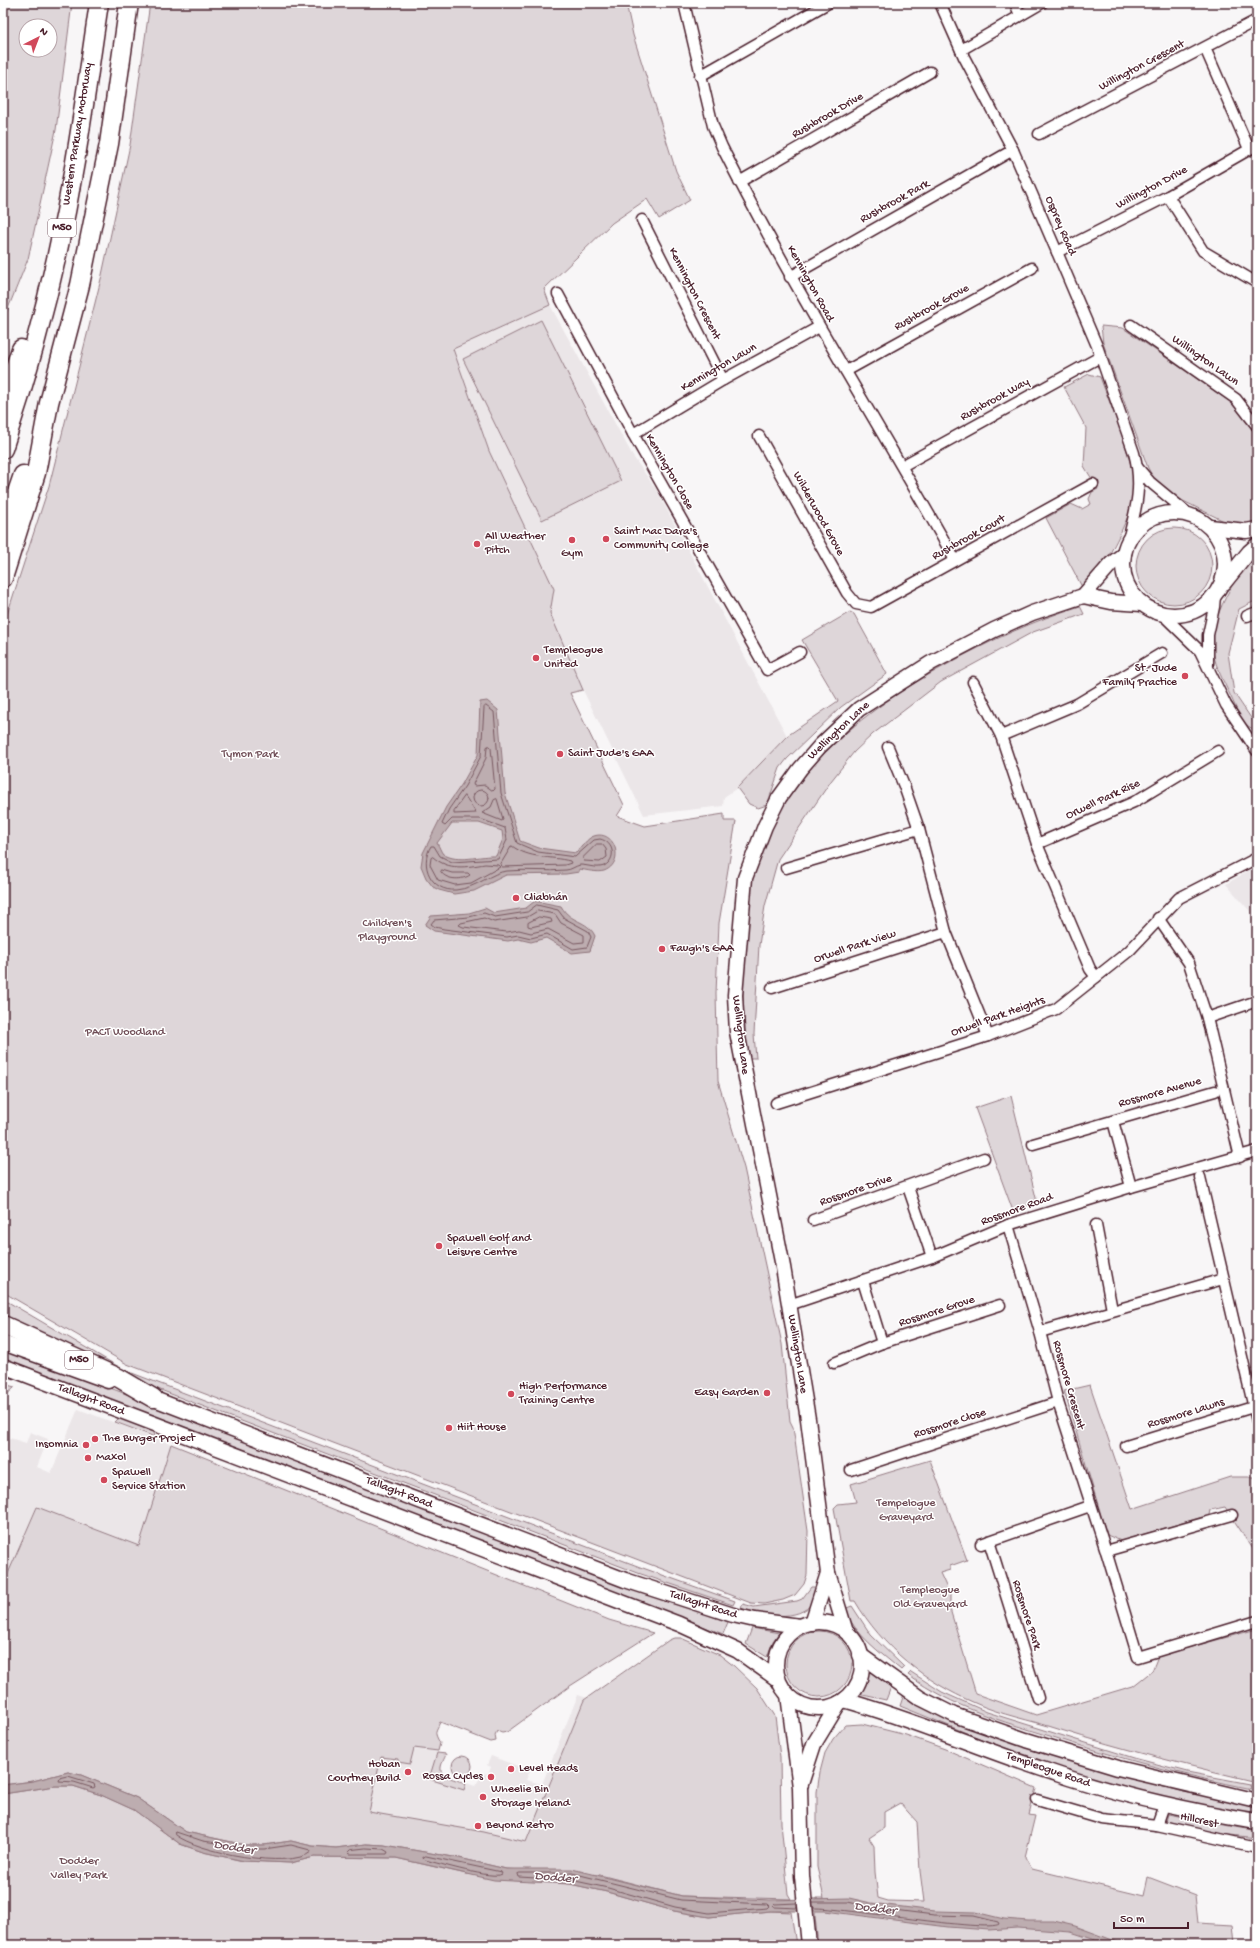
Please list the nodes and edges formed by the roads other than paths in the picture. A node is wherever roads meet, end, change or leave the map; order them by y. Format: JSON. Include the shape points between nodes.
{"nodes":[{"id":1,"x":99,"y":3,"type":"edge"},
{"id":2,"x":129,"y":3,"type":"edge"},
{"id":3,"x":684,"y":3,"type":"edge"},
{"id":4,"x":828,"y":3,"type":"edge"},
{"id":5,"x":940,"y":3,"type":"edge"},
{"id":6,"x":1015,"y":3,"type":"edge"},
{"id":7,"x":1042,"y":3,"type":"edge"},
{"id":8,"x":1020,"y":15,"type":"junction"},
{"id":9,"x":1257,"y":20,"type":"edge"},
{"id":10,"x":1204,"y":48,"type":"junction"},
{"id":11,"x":961,"y":50,"type":"junction"},
{"id":12,"x":930,"y":72,"type":"dead end"},
{"id":13,"x":700,"y":76,"type":"junction"},
{"id":14,"x":1039,"y":134,"type":"dead end"},
{"id":15,"x":1253,"y":147,"type":"edge"},
{"id":16,"x":1013,"y":150,"type":"junction"},
{"id":17,"x":739,"y":182,"type":"junction"},
{"id":18,"x":1168,"y":196,"type":"junction"},
{"id":19,"x":642,"y":220,"type":"dead end"},
{"id":20,"x":1058,"y":252,"type":"junction"},
{"id":21,"x":54,"y":265,"type":"junction"},
{"id":22,"x":1032,"y":268,"type":"dead end"},
{"id":23,"x":790,"y":277,"type":"junction"},
{"id":24,"x":1257,"y":283,"type":"edge"},
{"id":25,"x":558,"y":294,"type":"dead end"},
{"id":26,"x":1131,"y":325,"type":"dead end"},
{"id":27,"x":819,"y":327,"type":"junction"},
{"id":28,"x":1100,"y":357,"type":"junction"},
{"id":29,"x":846,"y":371,"type":"junction"},
{"id":30,"x":723,"y":380,"type":"junction"},
{"id":31,"x":3,"y":403,"type":"edge"},
{"id":32,"x":49,"y":403,"type":"junction"},
{"id":33,"x":1257,"y":426,"type":"edge"},
{"id":34,"x":633,"y":434,"type":"junction"},
{"id":35,"x":759,"y":436,"type":"dead end"},
{"id":36,"x":3,"y":449,"type":"edge"},
{"id":37,"x":902,"y":466,"type":"junction"},
{"id":38,"x":1138,"y":468,"type":"junction"},
{"id":39,"x":1093,"y":484,"type":"dead end"},
{"id":40,"x":1190,"y":515,"type":"junction"},
{"id":41,"x":1210,"y":527,"type":"junction"},
{"id":42,"x":1257,"y":530,"type":"edge"},
{"id":43,"x":3,"y":533,"type":"edge"},
{"id":44,"x":1257,"y":545,"type":"edge"},
{"id":45,"x":1126,"y":547,"type":"junction"},
{"id":46,"x":955,"y":560,"type":"junction"},
{"id":47,"x":3,"y":578,"type":"edge"},
{"id":48,"x":1218,"y":591,"type":"junction"},
{"id":49,"x":1083,"y":596,"type":"junction"},
{"id":50,"x":856,"y":604,"type":"joint"},
{"id":51,"x":1142,"y":604,"type":"junction"},
{"id":52,"x":1257,"y":612,"type":"edge"},
{"id":53,"x":1162,"y":614,"type":"junction"},
{"id":54,"x":1247,"y":616,"type":"dead end"},
{"id":55,"x":800,"y":652,"type":"dead end"},
{"id":56,"x":1162,"y":653,"type":"dead end"},
{"id":57,"x":1208,"y":668,"type":"junction"},
{"id":58,"x":972,"y":682,"type":"dead end"},
{"id":59,"x":1001,"y":736,"type":"junction"},
{"id":60,"x":1255,"y":744,"type":"edge"},
{"id":61,"x":888,"y":747,"type":"dead end"},
{"id":62,"x":1218,"y":751,"type":"dead end"},
{"id":63,"x":918,"y":829,"type":"junction"},
{"id":64,"x":1037,"y":844,"type":"junction"},
{"id":65,"x":1257,"y":858,"type":"edge"},
{"id":66,"x":786,"y":868,"type":"dead end"},
{"id":67,"x":1158,"y":918,"type":"junction"},
{"id":68,"x":946,"y":932,"type":"junction"},
{"id":69,"x":1096,"y":977,"type":"junction"},
{"id":70,"x":772,"y":988,"type":"dead end"},
{"id":71,"x":1257,"y":1001,"type":"edge"},
{"id":72,"x":1207,"y":1018,"type":"junction"},
{"id":73,"x":988,"y":1036,"type":"junction"},
{"id":74,"x":1215,"y":1091,"type":"dead end"},
{"id":75,"x":776,"y":1103,"type":"dead end"},
{"id":76,"x":1113,"y":1121,"type":"junction"},
{"id":77,"x":1034,"y":1144,"type":"dead end"},
{"id":78,"x":1257,"y":1151,"type":"edge"},
{"id":79,"x":1240,"y":1157,"type":"junction"},
{"id":80,"x":984,"y":1158,"type":"dead end"},
{"id":81,"x":1200,"y":1177,"type":"dead end"},
{"id":82,"x":908,"y":1187,"type":"junction"},
{"id":83,"x":1131,"y":1187,"type":"junction"},
{"id":84,"x":813,"y":1220,"type":"dead end"},
{"id":85,"x":1008,"y":1225,"type":"junction"},
{"id":86,"x":1096,"y":1225,"type":"dead end"},
{"id":87,"x":932,"y":1257,"type":"junction"},
{"id":88,"x":1224,"y":1279,"type":"junction"},
{"id":89,"x":863,"y":1281,"type":"junction"},
{"id":90,"x":789,"y":1305,"type":"junction"},
{"id":91,"x":1000,"y":1305,"type":"dead end"},
{"id":92,"x":1112,"y":1310,"type":"junction"},
{"id":93,"x":3,"y":1325,"type":"edge"},
{"id":94,"x":1040,"y":1332,"type":"junction"},
{"id":95,"x":3,"y":1343,"type":"edge"},
{"id":96,"x":882,"y":1343,"type":"junction"},
{"id":97,"x":834,"y":1363,"type":"dead end"},
{"id":98,"x":3,"y":1366,"type":"edge"},
{"id":99,"x":153,"y":1398,"type":"junction"},
{"id":100,"x":1058,"y":1402,"type":"junction"},
{"id":101,"x":1253,"y":1407,"type":"junction"},
{"id":102,"x":1257,"y":1421,"type":"edge"},
{"id":103,"x":1126,"y":1446,"type":"dead end"},
{"id":104,"x":851,"y":1470,"type":"dead end"},
{"id":105,"x":1090,"y":1506,"type":"junction"},
{"id":106,"x":1232,"y":1515,"type":"dead end"},
{"id":107,"x":1106,"y":1552,"type":"junction"},
{"id":108,"x":828,"y":1573,"type":"junction"},
{"id":109,"x":1257,"y":1621,"type":"edge"},
{"id":110,"x":806,"y":1625,"type":"junction"},
{"id":111,"x":846,"y":1632,"type":"junction"},
{"id":112,"x":860,"y":1654,"type":"junction"},
{"id":113,"x":777,"y":1679,"type":"junction"},
{"id":114,"x":788,"y":1695,"type":"junction"},
{"id":115,"x":1038,"y":1698,"type":"dead end"},
{"id":116,"x":842,"y":1702,"type":"junction"},
{"id":117,"x":800,"y":1787,"type":"junction"},
{"id":118,"x":1037,"y":1800,"type":"dead end"},
{"id":119,"x":1257,"y":1801,"type":"edge"},
{"id":120,"x":1164,"y":1805,"type":"junction"},
{"id":121,"x":1257,"y":1822,"type":"edge"},
{"id":122,"x":1157,"y":1825,"type":"junction"},
{"id":123,"x":1256,"y":1847,"type":"edge"},
{"id":124,"x":808,"y":1943,"type":"edge"}],
"edges":[{"from":1,"to":21,"type":"highway","name":"Western Parkway Motorway","number":"M50","via":[[75,162]]},
{"from":2,"to":32,"type":"highway","number":"M50","via":[[110,144],[80,285]]},
{"from":3,"to":13,"type":"street","name":"Kennington Road"},
{"from":4,"to":13,"type":"street"},
{"from":5,"to":11,"type":"street","name":"Osprey Road"},
{"from":6,"to":8,"type":"street"},
{"from":7,"to":8,"type":"street"},
{"from":8,"to":11,"type":"street"},
{"from":9,"to":10,"type":"street","name":"Willington Crescent"},
{"from":10,"to":14,"type":"street","name":"Willington Crescent"},
{"from":10,"to":15,"type":"street"},
{"from":11,"to":16,"type":"street","name":"Osprey Road"},
{"from":12,"to":17,"type":"street","name":"Rushbrook Drive"},
{"from":13,"to":17,"type":"street","name":"Kennington Road","via":[[713,126]]},
{"from":15,"to":18,"type":"street","name":"Willington Drive"},
{"from":16,"to":20,"type":"street","name":"Osprey Road"},
{"from":16,"to":23,"type":"street","name":"Rushbrook Park"},
{"from":17,"to":23,"type":"street","name":"Kennington Road"},
{"from":18,"to":20,"type":"street","name":"Willington Drive"},
{"from":18,"to":24,"type":"street","via":[[1203,251]]},
{"from":19,"to":30,"type":"street","name":"Kennington Crescent"},
{"from":20,"to":28,"type":"street","name":"Osprey Road"},
{"from":21,"to":31,"type":"highway","number":"M50"},
{"from":21,"to":36,"type":"highway","name":"Western Parkway Motorway","number":"M50","via":[[18,403]]},
{"from":22,"to":29,"type":"street","name":"Rushbrook Grove"},
{"from":23,"to":27,"type":"street","name":"Kennington Road"},
{"from":25,"to":34,"type":"street","name":"Kennington Close"},
{"from":26,"to":33,"type":"street","name":"Willington Lawn","via":[[1236,399]]},
{"from":27,"to":29,"type":"street","name":"Kennington Road"},
{"from":27,"to":30,"type":"street","name":"Kennington Lawn"},
{"from":28,"to":37,"type":"street","name":"Rushbrook Way"},
{"from":28,"to":38,"type":"street","name":"Osprey Road"},
{"from":29,"to":37,"type":"street","name":"Kennington Road"},
{"from":30,"to":34,"type":"street","name":"Kennington Lawn"},
{"from":32,"to":43,"type":"highway","number":"M50"},
{"from":32,"to":47,"type":"highway","number":"M50","via":[[36,473]]},
{"from":34,"to":55,"type":"street","name":"Kennington Close","via":[[767,670]]},
{"from":35,"to":50,"type":"street","name":"Wilderwood Grove"},
{"from":37,"to":46,"type":"street","name":"Kennington Road"},
{"from":38,"to":40,"type":"street","name":"Osprey Road","via":[[1150,482]]},
{"from":38,"to":45,"type":"street","name":"Osprey Road","via":[[1139,498]]},
{"from":39,"to":46,"type":"street","name":"Rushbrook Court"},
{"from":40,"to":41,"type":"main road"},
{"from":40,"to":45,"type":"main road","via":[[1173,513],[1155,516],[1139,526]]},
{"from":41,"to":42,"type":"main road"},
{"from":41,"to":48,"type":"main road","via":[[1220,541],[1226,565]]},
{"from":44,"to":48,"type":"main road"},
{"from":45,"to":49,"type":"main road"},
{"from":45,"to":51,"type":"main road","via":[[1123,571],[1130,591]]},
{"from":46,"to":50,"type":"street","name":"Rushbrook Court","via":[[871,607]]},
{"from":48,"to":53,"type":"main road","via":[[1205,606],[1187,614]]},
{"from":48,"to":57,"type":"street","via":[[1208,635]]},
{"from":49,"to":51,"type":"main road","via":[[1111,602]]},
{"from":49,"to":90,"type":"main road","name":"Wellington Lane","via":[[1032,613],[994,630],[931,663],[859,709],[800,769],[779,798],[754,850],[744,878],[734,995],[737,1025]]},
{"from":51,"to":53,"type":"main road"},
{"from":52,"to":54,"type":"street"},
{"from":53,"to":57,"type":"street","via":[[1200,651]]},
{"from":56,"to":59,"type":"street","via":[[1077,704]]},
{"from":57,"to":60,"type":"street","via":[[1226,705]]},
{"from":58,"to":59,"type":"street"},
{"from":59,"to":64,"type":"street"},
{"from":61,"to":63,"type":"street"},
{"from":62,"to":64,"type":"street","name":"Orwell Park Rise","via":[[1134,802]]},
{"from":63,"to":66,"type":"street"},
{"from":63,"to":68,"type":"street"},
{"from":64,"to":69,"type":"street","via":[[1090,969]]},
{"from":65,"to":67,"type":"street","name":"Orwell Park Heights","via":[[1179,898]]},
{"from":67,"to":69,"type":"street","name":"Orwell Park Heights","via":[[1129,951]]},
{"from":67,"to":72,"type":"street","via":[[1189,963]]},
{"from":68,"to":70,"type":"street","name":"Orwell Park View"},
{"from":68,"to":73,"type":"street"},
{"from":69,"to":73,"type":"street","name":"Orwell Park Heights","via":[[1056,1009]]},
{"from":71,"to":72,"type":"street"},
{"from":72,"to":79,"type":"street"},
{"from":73,"to":75,"type":"street","name":"Orwell Park Heights"},
{"from":74,"to":76,"type":"street","name":"Rossmore Avenue"},
{"from":76,"to":77,"type":"street","name":"Rossmore Avenue"},
{"from":76,"to":83,"type":"street","name":"Rossmore Avenue"},
{"from":78,"to":79,"type":"street","name":"Rossmore Road"},
{"from":79,"to":83,"type":"street","name":"Rossmore Road"},
{"from":80,"to":82,"type":"street","name":"Rossmore Drive"},
{"from":81,"to":88,"type":"street"},
{"from":82,"to":84,"type":"street","name":"Rossmore Drive"},
{"from":82,"to":87,"type":"street","name":"Rossmore Drive"},
{"from":83,"to":85,"type":"street","name":"Rossmore Road"},
{"from":85,"to":87,"type":"street","name":"Rossmore Road"},
{"from":85,"to":94,"type":"street","name":"Rossmore Crescent"},
{"from":86,"to":92,"type":"street"},
{"from":87,"to":89,"type":"street","name":"Rossmore Road"},
{"from":88,"to":92,"type":"street"},
{"from":88,"to":101,"type":"street"},
{"from":89,"to":90,"type":"street","name":"Rossmore Road"},
{"from":89,"to":96,"type":"street"},
{"from":90,"to":108,"type":"main road","name":"Wellington Lane","via":[[808,1419]]},
{"from":91,"to":96,"type":"street","name":"Rossmore Grove"},
{"from":92,"to":94,"type":"street"},
{"from":93,"to":99,"type":"highway","number":"M50","via":[[119,1378]]},
{"from":94,"to":100,"type":"street","name":"Rossmore Crescent"},
{"from":95,"to":99,"type":"main road","name":"Tallaght Road"},
{"from":96,"to":97,"type":"street","name":"Rossmore Grove"},
{"from":98,"to":113,"type":"main road","name":"Tallaght Road","via":[[679,1624],[738,1651]]},
{"from":99,"to":110,"type":"main road","name":"Tallaght Road","via":[[625,1580],[733,1615]]},
{"from":100,"to":104,"type":"street","name":"Rossmore Close"},
{"from":100,"to":105,"type":"street","name":"Rossmore Crescent"},
{"from":101,"to":102,"type":"street"},
{"from":101,"to":103,"type":"street","name":"Rossmore Lawns"},
{"from":105,"to":107,"type":"street","name":"Rossmore Crescent"},
{"from":105,"to":115,"type":"street","name":"Rossmore Park","via":[[985,1542]]},
{"from":106,"to":107,"type":"street"},
{"from":107,"to":109,"type":"street","name":"Rossmore Crescent","via":[[1138,1657]]},
{"from":108,"to":110,"type":"main road","name":"Wellington Lane"},
{"from":108,"to":111,"type":"main road","name":"Wellington Lane"},
{"from":110,"to":111,"type":"main road","via":[[826,1623]]},
{"from":110,"to":113,"type":"main road","via":[[790,1633],[782,1642],[777,1654]]},
{"from":111,"to":112,"type":"main road","via":[[855,1642]]},
{"from":112,"to":116,"type":"main road","via":[[862,1667],[859,1680]]},
{"from":112,"to":119,"type":"main road","name":"Templeogue Road","via":[[920,1698],[954,1715],[1118,1768]]},
{"from":113,"to":114,"type":"main road"},
{"from":114,"to":116,"type":"main road","via":[[806,1706],[817,1708]]},
{"from":114,"to":117,"type":"main road"},
{"from":116,"to":117,"type":"main road","via":[[814,1744]]},
{"from":116,"to":120,"type":"main road","name":"Templeogue Road","via":[[884,1711],[1044,1770]]},
{"from":117,"to":124,"type":"main road","via":[[802,1876]]},
{"from":118,"to":122,"type":"street","name":"Hillcrest","via":[[1102,1819]]},
{"from":120,"to":121,"type":"main road","name":"Templeogue Road"},
{"from":120,"to":122,"type":"street"},
{"from":122,"to":123,"type":"street","name":"Hillcrest"}]}
